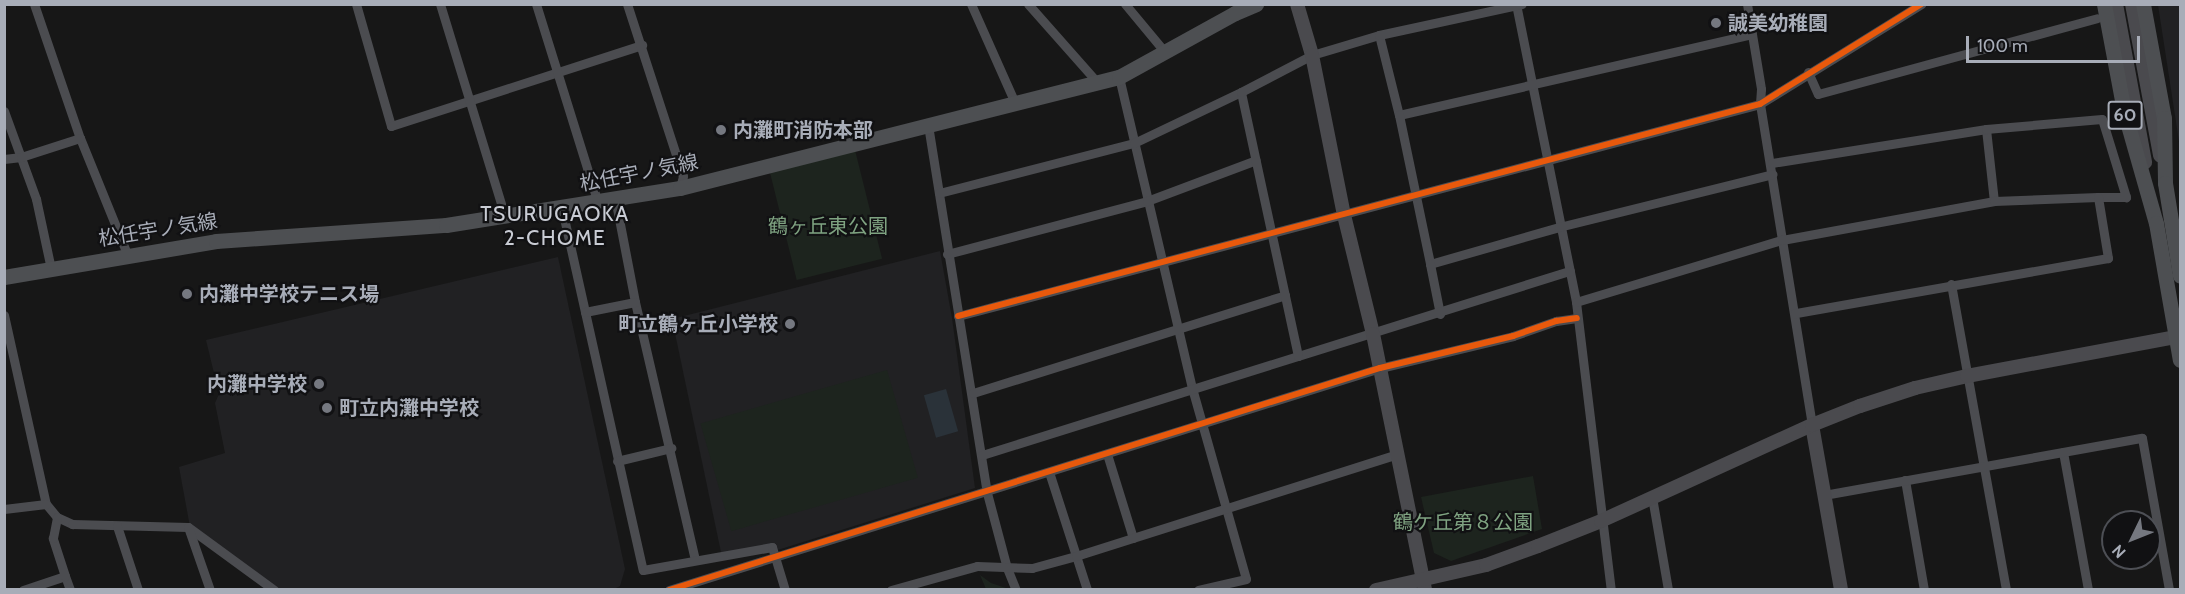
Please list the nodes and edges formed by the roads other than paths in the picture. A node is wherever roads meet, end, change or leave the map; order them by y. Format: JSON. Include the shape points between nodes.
{"nodes":[{"id":1,"x":34,"y":4,"type":"edge"},
{"id":2,"x":356,"y":4,"type":"edge"},
{"id":3,"x":440,"y":4,"type":"edge"},
{"id":4,"x":536,"y":4,"type":"edge"},
{"id":5,"x":627,"y":4,"type":"edge"},
{"id":6,"x":971,"y":4,"type":"edge"},
{"id":7,"x":1028,"y":4,"type":"edge"},
{"id":8,"x":1125,"y":4,"type":"edge"},
{"id":9,"x":1256,"y":4,"type":"edge"},
{"id":10,"x":1298,"y":4,"type":"edge"},
{"id":11,"x":1748,"y":4,"type":"edge"},
{"id":12,"x":1920,"y":4,"type":"edge"},
{"id":13,"x":2116,"y":4,"type":"edge"},
{"id":14,"x":2132,"y":4,"type":"edge"},
{"id":15,"x":2143,"y":4,"type":"edge"},
{"id":16,"x":1518,"y":5,"type":"edge"},
{"id":17,"x":1232,"y":9,"type":"edge"},
{"id":18,"x":2101,"y":11,"type":"edge"},
{"id":19,"x":1752,"y":34,"type":"junction"},
{"id":20,"x":1379,"y":35,"type":"junction"},
{"id":21,"x":642,"y":45,"type":"junction"},
{"id":22,"x":1164,"y":51,"type":"junction"},
{"id":23,"x":1312,"y":55,"type":"junction"},
{"id":24,"x":558,"y":72,"type":"junction"},
{"id":25,"x":1808,"y":72,"type":"junction"},
{"id":26,"x":1119,"y":77,"type":"junction"},
{"id":27,"x":1097,"y":82,"type":"junction"},
{"id":28,"x":1531,"y":83,"type":"junction"},
{"id":29,"x":1241,"y":92,"type":"junction"},
{"id":30,"x":469,"y":102,"type":"junction"},
{"id":31,"x":1015,"y":103,"type":"junction"},
{"id":32,"x":1760,"y":104,"type":"junction"},
{"id":33,"x":4,"y":111,"type":"edge"},
{"id":34,"x":1399,"y":114,"type":"junction"},
{"id":35,"x":928,"y":125,"type":"junction"},
{"id":36,"x":1986,"y":129,"type":"junction"},
{"id":37,"x":80,"y":138,"type":"junction"},
{"id":38,"x":1134,"y":143,"type":"junction"},
{"id":39,"x":21,"y":157,"type":"junction"},
{"id":40,"x":4,"y":159,"type":"edge"},
{"id":41,"x":1256,"y":160,"type":"junction"},
{"id":42,"x":1546,"y":160,"type":"junction"},
{"id":43,"x":1772,"y":163,"type":"junction"},
{"id":44,"x":1773,"y":174,"type":"junction"},
{"id":45,"x":2165,"y":183,"type":"junction"},
{"id":46,"x":680,"y":188,"type":"junction"},
{"id":47,"x":939,"y":193,"type":"junction"},
{"id":48,"x":1415,"y":196,"type":"junction"},
{"id":49,"x":615,"y":198,"type":"junction"},
{"id":50,"x":2098,"y":198,"type":"junction"},
{"id":51,"x":1147,"y":201,"type":"junction"},
{"id":52,"x":1994,"y":201,"type":"junction"},
{"id":53,"x":598,"y":203,"type":"junction"},
{"id":54,"x":562,"y":209,"type":"junction"},
{"id":55,"x":1344,"y":215,"type":"junction"},
{"id":56,"x":505,"y":217,"type":"junction"},
{"id":57,"x":2156,"y":223,"type":"junction"},
{"id":58,"x":1559,"y":227,"type":"junction"},
{"id":59,"x":1271,"y":234,"type":"junction"},
{"id":60,"x":1782,"y":240,"type":"junction"},
{"id":61,"x":947,"y":254,"type":"junction"},
{"id":62,"x":128,"y":256,"type":"junction"},
{"id":63,"x":1162,"y":261,"type":"junction"},
{"id":64,"x":1430,"y":264,"type":"junction"},
{"id":65,"x":51,"y":269,"type":"junction"},
{"id":66,"x":1570,"y":271,"type":"junction"},
{"id":67,"x":2181,"y":276,"type":"edge"},
{"id":68,"x":4,"y":277,"type":"edge"},
{"id":69,"x":1951,"y":284,"type":"junction"},
{"id":70,"x":1285,"y":295,"type":"junction"},
{"id":71,"x":635,"y":302,"type":"junction"},
{"id":72,"x":1576,"y":302,"type":"junction"},
{"id":73,"x":585,"y":312,"type":"junction"},
{"id":74,"x":1795,"y":313,"type":"junction"},
{"id":75,"x":1440,"y":314,"type":"junction"},
{"id":76,"x":4,"y":315,"type":"edge"},
{"id":77,"x":958,"y":316,"type":"junction"},
{"id":78,"x":1577,"y":318,"type":"junction"},
{"id":79,"x":1178,"y":326,"type":"junction"},
{"id":80,"x":1373,"y":334,"type":"junction"},
{"id":81,"x":2179,"y":336,"type":"edge"},
{"id":82,"x":1298,"y":356,"type":"junction"},
{"id":83,"x":2181,"y":360,"type":"edge"},
{"id":84,"x":9,"y":365,"type":"edge"},
{"id":85,"x":1380,"y":368,"type":"junction"},
{"id":86,"x":1967,"y":376,"type":"junction"},
{"id":87,"x":1192,"y":388,"type":"junction"},
{"id":88,"x":973,"y":393,"type":"junction"},
{"id":89,"x":1201,"y":423,"type":"junction"},
{"id":90,"x":1812,"y":425,"type":"junction"},
{"id":91,"x":671,"y":448,"type":"junction"},
{"id":92,"x":2063,"y":452,"type":"junction"},
{"id":93,"x":1107,"y":454,"type":"junction"},
{"id":94,"x":1397,"y":454,"type":"junction"},
{"id":95,"x":982,"y":456,"type":"junction"},
{"id":96,"x":617,"y":461,"type":"junction"},
{"id":97,"x":1984,"y":467,"type":"junction"},
{"id":98,"x":1049,"y":472,"type":"junction"},
{"id":99,"x":1905,"y":480,"type":"junction"},
{"id":100,"x":987,"y":493,"type":"junction"},
{"id":101,"x":1824,"y":495,"type":"junction"},
{"id":102,"x":1652,"y":497,"type":"junction"},
{"id":103,"x":46,"y":504,"type":"junction"},
{"id":104,"x":1227,"y":508,"type":"junction"},
{"id":105,"x":4,"y":509,"type":"edge"},
{"id":106,"x":57,"y":517,"type":"junction"},
{"id":107,"x":1601,"y":521,"type":"junction"},
{"id":108,"x":117,"y":526,"type":"junction"},
{"id":109,"x":188,"y":527,"type":"junction"},
{"id":110,"x":1133,"y":538,"type":"junction"},
{"id":111,"x":1077,"y":556,"type":"junction"},
{"id":112,"x":776,"y":558,"type":"junction"},
{"id":113,"x":695,"y":559,"type":"junction"},
{"id":114,"x":1007,"y":568,"type":"junction"},
{"id":115,"x":66,"y":576,"type":"junction"},
{"id":116,"x":1424,"y":585,"type":"edge"},
{"id":117,"x":23,"y":590,"type":"edge"},
{"id":118,"x":70,"y":590,"type":"edge"},
{"id":119,"x":138,"y":590,"type":"edge"},
{"id":120,"x":210,"y":590,"type":"edge"},
{"id":121,"x":274,"y":590,"type":"edge"},
{"id":122,"x":669,"y":590,"type":"edge"},
{"id":123,"x":785,"y":590,"type":"edge"},
{"id":124,"x":891,"y":590,"type":"edge"},
{"id":125,"x":1016,"y":590,"type":"edge"},
{"id":126,"x":1087,"y":590,"type":"edge"},
{"id":127,"x":1198,"y":590,"type":"edge"},
{"id":128,"x":1376,"y":590,"type":"edge"},
{"id":129,"x":1611,"y":590,"type":"edge"},
{"id":130,"x":1668,"y":590,"type":"edge"},
{"id":131,"x":1841,"y":590,"type":"edge"},
{"id":132,"x":1924,"y":590,"type":"edge"},
{"id":133,"x":2006,"y":590,"type":"edge"},
{"id":134,"x":2088,"y":590,"type":"edge"},
{"id":135,"x":2169,"y":590,"type":"edge"}],
"edges":[{"from":1,"to":37,"type":"street"},
{"from":2,"to":30,"type":"street","via":[[391,126]]},
{"from":3,"to":30,"type":"street"},
{"from":4,"to":24,"type":"street"},
{"from":5,"to":21,"type":"street"},
{"from":6,"to":31,"type":"street"},
{"from":7,"to":27,"type":"street"},
{"from":8,"to":22,"type":"street"},
{"from":9,"to":17,"type":"main road","name":"松任宇ノ気線"},
{"from":10,"to":23,"type":"street"},
{"from":11,"to":19,"type":"street"},
{"from":12,"to":25,"type":"street"},
{"from":13,"to":57,"type":"street"},
{"from":14,"to":45,"type":"street"},
{"from":15,"to":45,"type":"main road","number":"60","via":[[2164,118]]},
{"from":16,"to":20,"type":"street"},
{"from":16,"to":28,"type":"street"},
{"from":17,"to":22,"type":"main road","name":"松任宇ノ気線"},
{"from":18,"to":25,"type":"street","via":[[1818,94]]},
{"from":18,"to":57,"type":"main road","number":"60"},
{"from":19,"to":28,"type":"street"},
{"from":19,"to":32,"type":"street"},
{"from":20,"to":23,"type":"street"},
{"from":20,"to":34,"type":"street"},
{"from":21,"to":24,"type":"street"},
{"from":21,"to":46,"type":"street","via":[[683,176]]},
{"from":22,"to":26,"type":"main road","name":"松任宇ノ気線"},
{"from":23,"to":29,"type":"street"},
{"from":23,"to":55,"type":"street"},
{"from":24,"to":30,"type":"street"},
{"from":24,"to":53,"type":"street"},
{"from":25,"to":32,"type":"street"},
{"from":26,"to":27,"type":"main road","name":"松任宇ノ気線"},
{"from":26,"to":38,"type":"street"},
{"from":27,"to":31,"type":"main road","name":"松任宇ノ気線"},
{"from":28,"to":34,"type":"street"},
{"from":28,"to":42,"type":"street"},
{"from":29,"to":38,"type":"street"},
{"from":29,"to":41,"type":"street"},
{"from":30,"to":56,"type":"street"},
{"from":31,"to":35,"type":"main road","name":"松任宇ノ気線"},
{"from":32,"to":42,"type":"street"},
{"from":32,"to":43,"type":"street"},
{"from":33,"to":39,"type":"street"},
{"from":34,"to":48,"type":"street"},
{"from":35,"to":46,"type":"main road","name":"松任宇ノ気線"},
{"from":35,"to":47,"type":"street"},
{"from":36,"to":43,"type":"street"},
{"from":36,"to":50,"type":"street","via":[[2102,119],[2126,197]]},
{"from":36,"to":52,"type":"street"},
{"from":37,"to":39,"type":"street"},
{"from":37,"to":62,"type":"street"},
{"from":38,"to":47,"type":"street"},
{"from":38,"to":51,"type":"street"},
{"from":39,"to":40,"type":"street"},
{"from":39,"to":65,"type":"street","via":[[36,199]]},
{"from":41,"to":51,"type":"street"},
{"from":41,"to":59,"type":"street"},
{"from":42,"to":48,"type":"street"},
{"from":42,"to":58,"type":"street"},
{"from":43,"to":44,"type":"street"},
{"from":44,"to":58,"type":"street"},
{"from":44,"to":60,"type":"street"},
{"from":45,"to":67,"type":"main road","number":"60"},
{"from":46,"to":49,"type":"main road","name":"松任宇ノ気線"},
{"from":47,"to":61,"type":"street"},
{"from":48,"to":55,"type":"street"},
{"from":48,"to":64,"type":"street"},
{"from":49,"to":53,"type":"main road","name":"松任宇ノ気線"},
{"from":49,"to":71,"type":"street"},
{"from":50,"to":52,"type":"street"},
{"from":50,"to":69,"type":"street","via":[[2108,258]]},
{"from":51,"to":61,"type":"street"},
{"from":51,"to":63,"type":"street"},
{"from":52,"to":60,"type":"street"},
{"from":53,"to":54,"type":"main road","name":"松任宇ノ気線"},
{"from":54,"to":56,"type":"main road","name":"松任宇ノ気線"},
{"from":54,"to":73,"type":"street"},
{"from":55,"to":59,"type":"street"},
{"from":55,"to":80,"type":"street"},
{"from":56,"to":62,"type":"main road","name":"松任宇ノ気線","via":[[446,225],[216,241]]},
{"from":57,"to":81,"type":"main road","number":"60"},
{"from":58,"to":64,"type":"street"},
{"from":58,"to":66,"type":"street"},
{"from":59,"to":63,"type":"street"},
{"from":59,"to":70,"type":"street"},
{"from":60,"to":72,"type":"street"},
{"from":60,"to":74,"type":"street"},
{"from":61,"to":77,"type":"street"},
{"from":62,"to":65,"type":"main road","name":"松任宇ノ気線"},
{"from":63,"to":77,"type":"street"},
{"from":63,"to":79,"type":"street"},
{"from":64,"to":75,"type":"street"},
{"from":65,"to":68,"type":"main road","name":"松任宇ノ気線"},
{"from":66,"to":72,"type":"street"},
{"from":66,"to":75,"type":"street"},
{"from":69,"to":74,"type":"street"},
{"from":69,"to":86,"type":"street"},
{"from":70,"to":79,"type":"street"},
{"from":70,"to":82,"type":"street"},
{"from":71,"to":73,"type":"street"},
{"from":71,"to":91,"type":"street"},
{"from":72,"to":78,"type":"street"},
{"from":73,"to":96,"type":"street"},
{"from":74,"to":90,"type":"street"},
{"from":75,"to":80,"type":"street"},
{"from":76,"to":84,"type":"street"},
{"from":77,"to":88,"type":"street"},
{"from":78,"to":85,"type":"street"},
{"from":78,"to":107,"type":"street"},
{"from":79,"to":87,"type":"street"},
{"from":79,"to":88,"type":"street"},
{"from":80,"to":82,"type":"street"},
{"from":80,"to":85,"type":"street"},
{"from":81,"to":83,"type":"main road","number":"60"},
{"from":81,"to":86,"type":"street"},
{"from":82,"to":87,"type":"street"},
{"from":84,"to":103,"type":"street"},
{"from":85,"to":89,"type":"street"},
{"from":85,"to":94,"type":"street"},
{"from":86,"to":90,"type":"street","via":[[1860,406]]},
{"from":86,"to":97,"type":"street"},
{"from":87,"to":89,"type":"street"},
{"from":87,"to":95,"type":"street"},
{"from":88,"to":95,"type":"street"},
{"from":89,"to":93,"type":"street"},
{"from":89,"to":104,"type":"street"},
{"from":90,"to":101,"type":"street"},
{"from":90,"to":102,"type":"street"},
{"from":91,"to":96,"type":"street"},
{"from":91,"to":113,"type":"street"},
{"from":92,"to":97,"type":"street"},
{"from":92,"to":134,"type":"street"},
{"from":92,"to":135,"type":"street","via":[[2142,438]]},
{"from":93,"to":98,"type":"street"},
{"from":93,"to":110,"type":"street"},
{"from":94,"to":104,"type":"street"},
{"from":94,"to":116,"type":"street"},
{"from":95,"to":100,"type":"street"},
{"from":96,"to":113,"type":"street","via":[[643,570]]},
{"from":97,"to":99,"type":"street"},
{"from":97,"to":133,"type":"street"},
{"from":98,"to":100,"type":"street"},
{"from":98,"to":111,"type":"street"},
{"from":99,"to":101,"type":"street"},
{"from":99,"to":132,"type":"street"},
{"from":100,"to":112,"type":"street"},
{"from":100,"to":114,"type":"street"},
{"from":101,"to":131,"type":"street"},
{"from":102,"to":107,"type":"street"},
{"from":102,"to":130,"type":"street"},
{"from":103,"to":105,"type":"street"},
{"from":103,"to":106,"type":"street"},
{"from":104,"to":110,"type":"street"},
{"from":104,"to":127,"type":"street","via":[[1246,579]]},
{"from":106,"to":108,"type":"street","via":[[72,524]]},
{"from":106,"to":115,"type":"street","via":[[53,538]]},
{"from":107,"to":116,"type":"street"},
{"from":107,"to":129,"type":"street"},
{"from":108,"to":109,"type":"street"},
{"from":108,"to":119,"type":"street"},
{"from":109,"to":120,"type":"street"},
{"from":109,"to":121,"type":"street"},
{"from":110,"to":111,"type":"street"},
{"from":111,"to":114,"type":"street","via":[[1032,568]]},
{"from":111,"to":126,"type":"street"},
{"from":112,"to":113,"type":"street","via":[[771,547]]},
{"from":112,"to":122,"type":"street"},
{"from":112,"to":123,"type":"street"},
{"from":114,"to":124,"type":"street","via":[[977,566]]},
{"from":114,"to":125,"type":"street"},
{"from":115,"to":117,"type":"street"},
{"from":115,"to":118,"type":"street"},
{"from":116,"to":128,"type":"street"}]}
